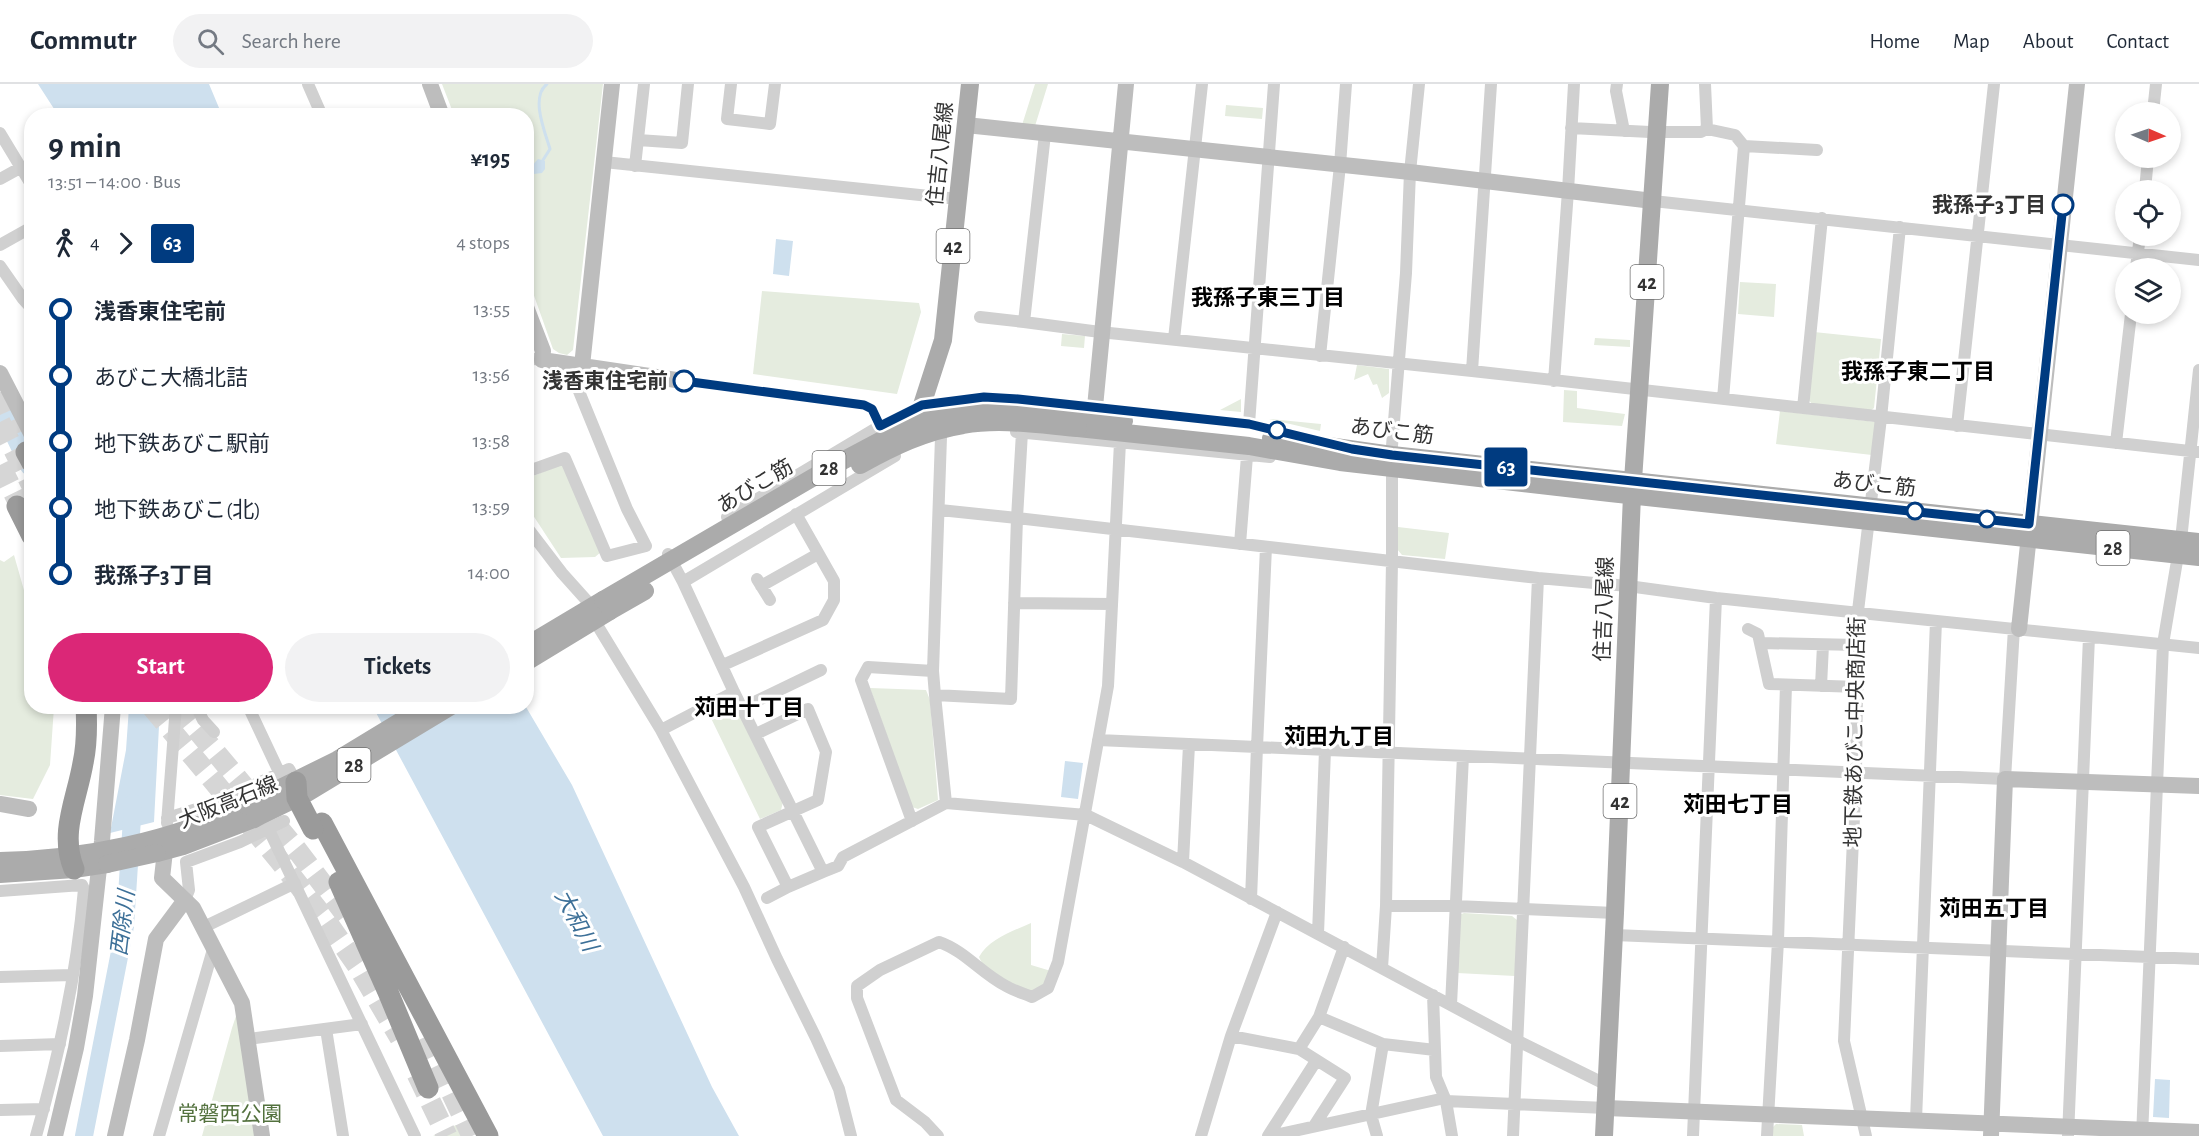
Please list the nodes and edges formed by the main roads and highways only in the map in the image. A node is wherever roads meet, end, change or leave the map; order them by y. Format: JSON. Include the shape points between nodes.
{"nodes":[{"id":1,"x":970,"y":84,"type":"edge"},
{"id":2,"x":1660,"y":84,"type":"edge"},
{"id":3,"x":922,"y":405,"type":"road end"},
{"id":4,"x":1632,"y":488,"type":"junction"},
{"id":5,"x":17,"y":506,"type":"dead end"},
{"id":6,"x":24,"y":520,"type":"edge"},
{"id":7,"x":2199,"y":542,"type":"edge"},
{"id":8,"x":2179,"y":548,"type":"junction"},
{"id":9,"x":2199,"y":557,"type":"edge"},
{"id":10,"x":595,"y":613,"type":"junction"},
{"id":11,"x":534,"y":642,"type":"edge"},
{"id":12,"x":534,"y":656,"type":"edge"},
{"id":13,"x":86,"y":714,"type":"edge"},
{"id":14,"x":100,"y":714,"type":"edge"},
{"id":15,"x":413,"y":714,"type":"edge"},
{"id":16,"x":439,"y":714,"type":"edge"},
{"id":17,"x":303,"y":801,"type":"junction"},
{"id":18,"x":73,"y":859,"type":"junction"},
{"id":19,"x":0,"y":861,"type":"edge"},
{"id":20,"x":0,"y":874,"type":"edge"},
{"id":21,"x":428,"y":1089,"type":"tunnel mouth"},
{"id":22,"x":488,"y":1136,"type":"edge"},
{"id":23,"x":1604,"y":1136,"type":"edge"}],
"edges":[{"from":1,"to":3,"type":"main road","name":"住吉八尾線","number":"42","via":[[943,340]]},
{"from":2,"to":4,"type":"main road","name":"住吉八尾線","number":"42"},
{"from":4,"to":8,"type":"main road","name":"あびこ筋","number":"28"},
{"from":4,"to":10,"type":"main road","name":"あびこ筋","number":"28","bridge":true,"via":[[1392,462],[1249,435],[964,410],[912,424],[831,466]]},
{"from":4,"to":23,"type":"main road","name":"住吉八尾線","number":"42"},
{"from":5,"to":6,"type":"highway"},
{"from":7,"to":8,"type":"main road","name":"あびこ筋","number":"28"},
{"from":8,"to":9,"type":"main road","name":"あびこ筋","number":"28"},
{"from":10,"to":11,"type":"main road","number":"28"},
{"from":10,"to":12,"type":"main road","number":"28"},
{"from":13,"to":18,"type":"highway","via":[[86,747],[69,825]]},
{"from":14,"to":18,"type":"highway","via":[[97,755]]},
{"from":15,"to":17,"type":"main road","name":"大阪高石線","number":"28","bridge":true,"via":[[337,760]]},
{"from":16,"to":17,"type":"main road","name":"大阪高石線","number":"28","bridge":true},
{"from":17,"to":18,"type":"main road","name":"大阪高石線","number":"28","bridge":true,"via":[[256,818],[219,818],[104,857]]},
{"from":17,"to":21,"type":"highway"},
{"from":17,"to":22,"type":"highway"},
{"from":18,"to":19,"type":"main road","name":"大阪高石線","number":"28"},
{"from":18,"to":20,"type":"main road","name":"大阪高石線","number":"28"}]}
